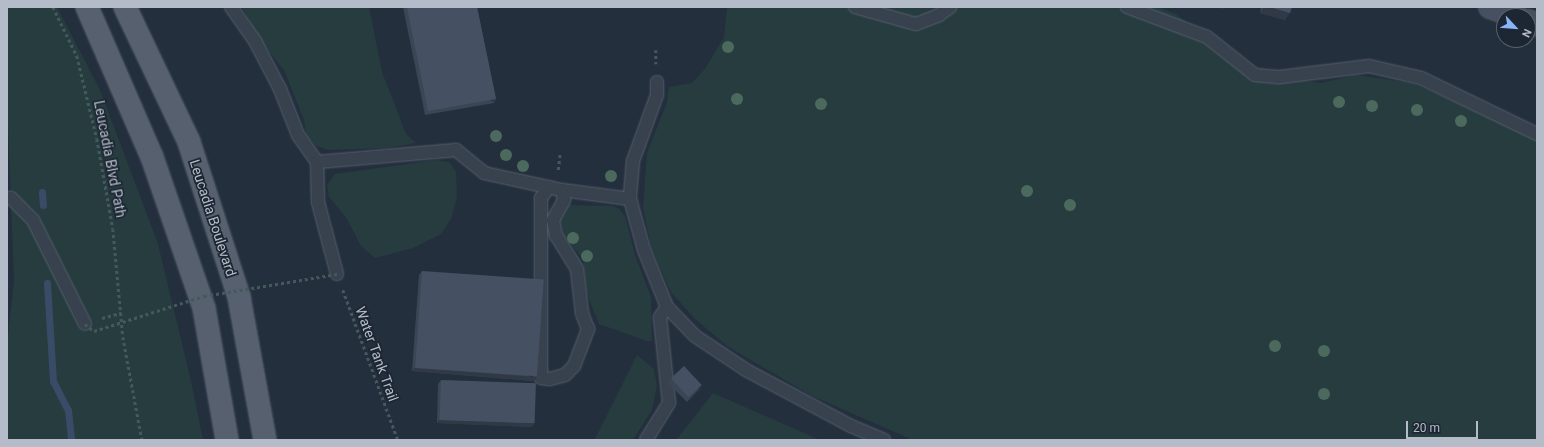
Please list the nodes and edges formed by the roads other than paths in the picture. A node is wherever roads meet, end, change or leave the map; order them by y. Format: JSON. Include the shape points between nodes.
{"nodes":[{"id":1,"x":88,"y":7,"type":"edge"},
{"id":2,"x":125,"y":7,"type":"edge"},
{"id":3,"x":231,"y":7,"type":"edge"},
{"id":4,"x":855,"y":7,"type":"edge"},
{"id":5,"x":950,"y":7,"type":"edge"},
{"id":6,"x":1127,"y":7,"type":"edge"},
{"id":7,"x":657,"y":82,"type":"dead end"},
{"id":8,"x":1537,"y":134,"type":"edge"},
{"id":9,"x":317,"y":162,"type":"junction"},
{"id":10,"x":549,"y":187,"type":"junction"},
{"id":11,"x":562,"y":190,"type":"junction"},
{"id":12,"x":7,"y":198,"type":"edge"},
{"id":13,"x":630,"y":199,"type":"junction"},
{"id":14,"x":338,"y":278,"type":"road end"},
{"id":15,"x":667,"y":307,"type":"junction"},
{"id":16,"x":85,"y":324,"type":"road end"},
{"id":17,"x":227,"y":440,"type":"edge"},
{"id":18,"x":265,"y":440,"type":"edge"},
{"id":19,"x":646,"y":440,"type":"edge"},
{"id":20,"x":884,"y":440,"type":"edge"}],
"edges":[{"from":1,"to":17,"type":"main road","via":[[152,157],[204,308]]},
{"from":2,"to":18,"type":"main road","name":"Leucadia Boulevard","via":[[189,142],[239,297]]},
{"from":3,"to":9,"type":"lane","via":[[255,42],[280,89],[298,135]]},
{"from":4,"to":5,"type":"lane","via":[[916,24],[939,15]]},
{"from":6,"to":8,"type":"lane","via":[[1207,37],[1256,75],[1280,77],[1369,66],[1421,78]]},
{"from":7,"to":13,"type":"lane","via":[[657,95],[633,161]]},
{"from":9,"to":10,"type":"lane","via":[[456,150],[484,173]]},
{"from":9,"to":14,"type":"lane","via":[[318,202]]},
{"from":10,"to":11,"type":"lane"},
{"from":10,"to":11,"type":"lane","via":[[541,198],[541,378],[550,379],[565,375],[574,366],[588,329],[582,313],[577,270],[556,236],[553,220],[564,200]]},
{"from":11,"to":13,"type":"lane"},
{"from":12,"to":16,"type":"lane","via":[[11,198],[33,220]]},
{"from":13,"to":15,"type":"lane","via":[[644,250]]},
{"from":15,"to":19,"type":"lane","via":[[660,317],[669,403]]},
{"from":15,"to":20,"type":"lane","via":[[695,336],[746,370],[851,426]]}]}
